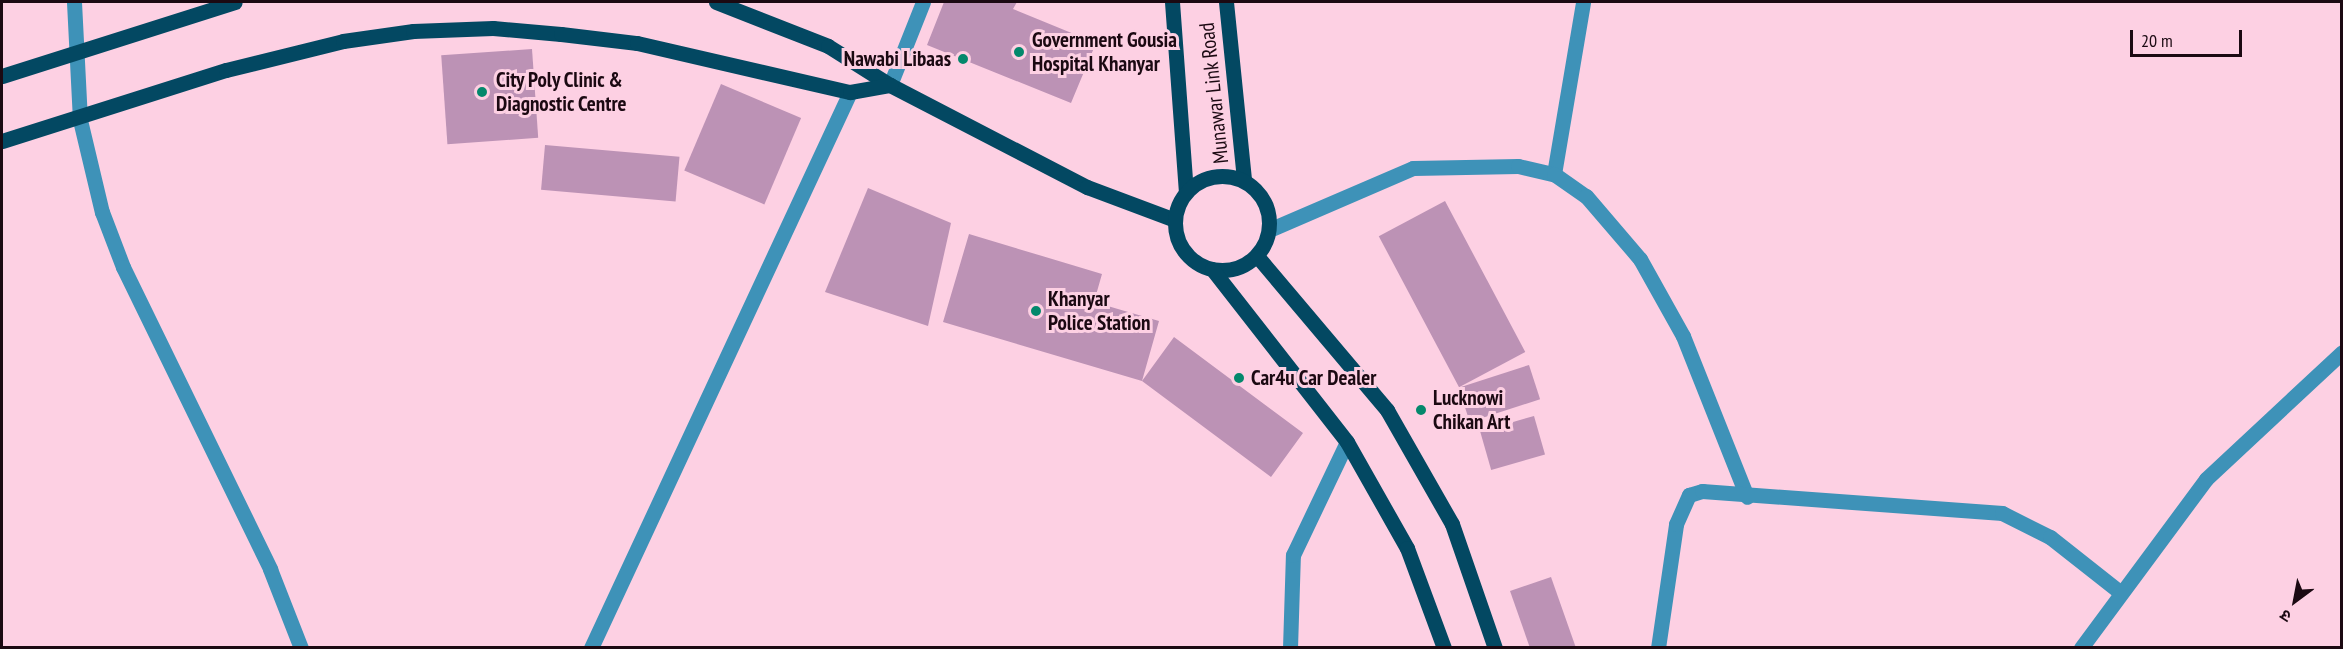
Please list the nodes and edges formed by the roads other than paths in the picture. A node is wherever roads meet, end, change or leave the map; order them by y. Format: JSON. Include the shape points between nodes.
{"nodes":[{"id":1,"x":74,"y":2,"type":"edge"},
{"id":2,"x":235,"y":2,"type":"edge"},
{"id":3,"x":716,"y":2,"type":"edge"},
{"id":4,"x":923,"y":2,"type":"edge"},
{"id":5,"x":1172,"y":2,"type":"edge"},
{"id":6,"x":1226,"y":2,"type":"edge"},
{"id":7,"x":1583,"y":2,"type":"edge"},
{"id":8,"x":76,"y":54,"type":"junction"},
{"id":9,"x":2,"y":76,"type":"edge"},
{"id":10,"x":891,"y":85,"type":"junction"},
{"id":11,"x":850,"y":92,"type":"junction"},
{"id":12,"x":80,"y":120,"type":"junction"},
{"id":13,"x":2,"y":141,"type":"edge"},
{"id":14,"x":1554,"y":174,"type":"junction"},
{"id":15,"x":1244,"y":180,"type":"junction"},
{"id":16,"x":1186,"y":191,"type":"junction"},
{"id":17,"x":1175,"y":220,"type":"junction"},
{"id":18,"x":1269,"y":230,"type":"junction"},
{"id":19,"x":1257,"y":256,"type":"junction"},
{"id":20,"x":1212,"y":269,"type":"junction"},
{"id":21,"x":2342,"y":352,"type":"edge"},
{"id":22,"x":1347,"y":442,"type":"junction"},
{"id":23,"x":1748,"y":497,"type":"junction"},
{"id":24,"x":2120,"y":592,"type":"junction"},
{"id":25,"x":302,"y":648,"type":"edge"},
{"id":26,"x":591,"y":648,"type":"edge"},
{"id":27,"x":1290,"y":648,"type":"edge"},
{"id":28,"x":1444,"y":648,"type":"edge"},
{"id":29,"x":1496,"y":648,"type":"edge"},
{"id":30,"x":1658,"y":648,"type":"edge"},
{"id":31,"x":2082,"y":648,"type":"edge"}],
"edges":[{"from":1,"to":8,"type":"street"},
{"from":2,"to":8,"type":"main road"},
{"from":3,"to":10,"type":"main road","via":[[828,46]]},
{"from":4,"to":10,"type":"street"},
{"from":5,"to":16,"type":"main road","name":"Munawar Link Road"},
{"from":6,"to":15,"type":"main road","name":"Munawar Link Road"},
{"from":7,"to":14,"type":"street"},
{"from":8,"to":9,"type":"main road"},
{"from":8,"to":12,"type":"street"},
{"from":10,"to":11,"type":"main road"},
{"from":10,"to":17,"type":"main road","via":[[1088,187]]},
{"from":11,"to":12,"type":"main road","via":[[637,43],[493,28],[343,41],[226,70]]},
{"from":11,"to":26,"type":"street"},
{"from":12,"to":13,"type":"main road"},
{"from":12,"to":25,"type":"street","via":[[102,213],[123,267],[270,569]]},
{"from":14,"to":18,"type":"street","via":[[1506,166],[1413,168]]},
{"from":14,"to":23,"type":"street","via":[[1586,196],[1640,259],[1683,336]]},
{"from":15,"to":16,"type":"main road","via":[[1214,175]]},
{"from":15,"to":18,"type":"main road","via":[[1264,201]]},
{"from":16,"to":17,"type":"main road"},
{"from":17,"to":20,"type":"main road","via":[[1189,257]]},
{"from":18,"to":19,"type":"main road"},
{"from":19,"to":20,"type":"main road","via":[[1244,265]]},
{"from":19,"to":29,"type":"main road","via":[[1387,410],[1452,524]]},
{"from":20,"to":22,"type":"main road"},
{"from":21,"to":24,"type":"street","via":[[2206,479]]},
{"from":22,"to":27,"type":"street","via":[[1293,555]]},
{"from":22,"to":28,"type":"main road","via":[[1407,548]]},
{"from":23,"to":24,"type":"street","via":[[2002,513],[2050,537]]},
{"from":23,"to":30,"type":"street","via":[[1702,491],[1682,505]]},
{"from":24,"to":31,"type":"street"}]}
